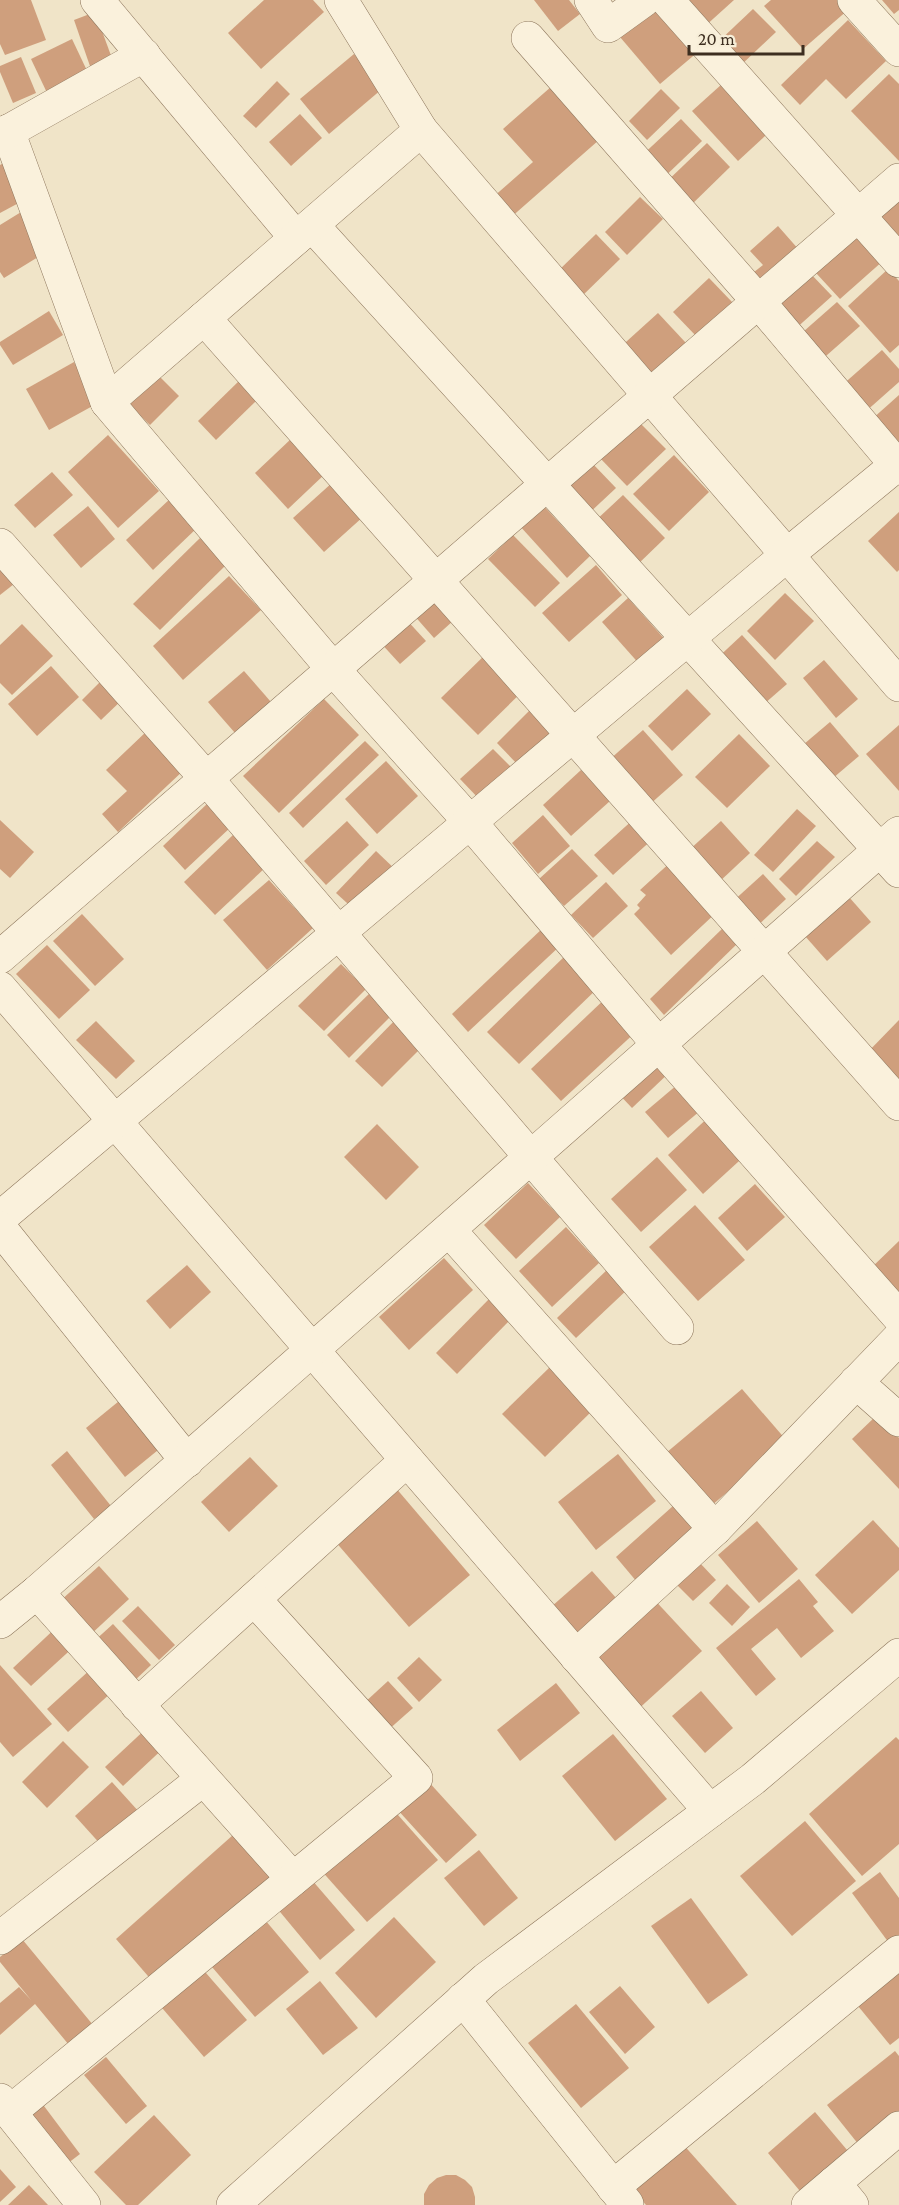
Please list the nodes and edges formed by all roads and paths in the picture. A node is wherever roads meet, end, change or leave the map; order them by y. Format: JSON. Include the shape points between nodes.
{"nodes":[{"id":1,"x":97,"y":0,"type":"edge"},
{"id":2,"x":343,"y":0,"type":"edge"},
{"id":3,"x":591,"y":0,"type":"edge"},
{"id":4,"x":644,"y":0,"type":"edge"},
{"id":5,"x":667,"y":0,"type":"edge"},
{"id":6,"x":854,"y":0,"type":"edge"},
{"id":7,"x":528,"y":38,"type":"dead end"},
{"id":8,"x":899,"y":50,"type":"edge"},
{"id":9,"x":144,"y":55,"type":"junction"},
{"id":10,"x":421,"y":130,"type":"junction"},
{"id":11,"x":4,"y":134,"type":"edge"},
{"id":12,"x":899,"y":180,"type":"edge"},
{"id":13,"x":858,"y":215,"type":"junction"},
{"id":14,"x":304,"y":232,"type":"junction"},
{"id":15,"x":899,"y":261,"type":"edge"},
{"id":16,"x":758,"y":301,"type":"junction"},
{"id":17,"x":204,"y":318,"type":"junction"},
{"id":18,"x":649,"y":396,"type":"junction"},
{"id":19,"x":107,"y":402,"type":"junction"},
{"id":20,"x":898,"y":465,"type":"edge"},
{"id":21,"x":547,"y":483,"type":"junction"},
{"id":22,"x":0,"y":545,"type":"edge"},
{"id":23,"x":787,"y":555,"type":"junction"},
{"id":24,"x":436,"y":580,"type":"junction"},
{"id":25,"x":688,"y":638,"type":"junction"},
{"id":26,"x":333,"y":669,"type":"junction"},
{"id":27,"x":899,"y":685,"type":"edge"},
{"id":28,"x":573,"y":735,"type":"junction"},
{"id":29,"x":206,"y":778,"type":"junction"},
{"id":30,"x":470,"y":822,"type":"junction"},
{"id":31,"x":892,"y":851,"type":"edge"},
{"id":32,"x":338,"y":933,"type":"junction"},
{"id":33,"x":764,"y":952,"type":"junction"},
{"id":34,"x":0,"y":957,"type":"edge"},
{"id":35,"x":0,"y":988,"type":"edge"},
{"id":36,"x":659,"y":1045,"type":"junction"},
{"id":37,"x":899,"y":1104,"type":"edge"},
{"id":38,"x":115,"y":1121,"type":"junction"},
{"id":39,"x":530,"y":1158,"type":"junction"},
{"id":40,"x":0,"y":1218,"type":"edge"},
{"id":41,"x":0,"y":1228,"type":"edge"},
{"id":42,"x":449,"y":1230,"type":"junction"},
{"id":43,"x":899,"y":1317,"type":"edge"},
{"id":44,"x":677,"y":1328,"type":"dead end"},
{"id":45,"x":899,"y":1338,"type":"edge"},
{"id":46,"x":312,"y":1350,"type":"junction"},
{"id":47,"x":856,"y":1382,"type":"junction"},
{"id":48,"x":899,"y":1420,"type":"edge"},
{"id":49,"x":407,"y":1460,"type":"junction"},
{"id":50,"x":187,"y":1461,"type":"junction"},
{"id":51,"x":715,"y":1529,"type":"junction"},
{"id":52,"x":37,"y":1592,"type":"junction"},
{"id":53,"x":254,"y":1599,"type":"junction"},
{"id":54,"x":0,"y":1622,"type":"edge"},
{"id":55,"x":576,"y":1656,"type":"junction"},
{"id":56,"x":893,"y":1673,"type":"edge"},
{"id":57,"x":137,"y":1705,"type":"junction"},
{"id":58,"x":203,"y":1779,"type":"junction"},
{"id":59,"x":710,"y":1811,"type":"junction"},
{"id":60,"x":292,"y":1879,"type":"junction"},
{"id":61,"x":0,"y":1938,"type":"edge"},
{"id":62,"x":899,"y":1952,"type":"edge"},
{"id":63,"x":463,"y":1999,"type":"junction"},
{"id":64,"x":5,"y":2106,"type":"edge"},
{"id":65,"x":899,"y":2128,"type":"edge"},
{"id":66,"x":843,"y":2194,"type":"edge"},
{"id":67,"x":621,"y":2196,"type":"edge"},
{"id":68,"x":84,"y":2205,"type":"edge"},
{"id":69,"x":233,"y":2205,"type":"edge"},
{"id":70,"x":808,"y":2205,"type":"edge"}],
"edges":[{"from":1,"to":9,"type":"street"},
{"from":2,"to":10,"type":"street"},
{"from":3,"to":4,"type":"street","via":[[608,26]]},
{"from":5,"to":13,"type":"street"},
{"from":6,"to":8,"type":"street"},
{"from":7,"to":16,"type":"street"},
{"from":9,"to":11,"type":"street"},
{"from":9,"to":14,"type":"street"},
{"from":10,"to":14,"type":"street"},
{"from":10,"to":18,"type":"street"},
{"from":11,"to":19,"type":"street"},
{"from":12,"to":13,"type":"street"},
{"from":13,"to":15,"type":"street"},
{"from":13,"to":16,"type":"street"},
{"from":14,"to":17,"type":"street"},
{"from":14,"to":21,"type":"street"},
{"from":16,"to":18,"type":"street"},
{"from":16,"to":20,"type":"street"},
{"from":17,"to":19,"type":"street"},
{"from":17,"to":24,"type":"street"},
{"from":18,"to":21,"type":"street"},
{"from":18,"to":23,"type":"street"},
{"from":19,"to":26,"type":"street"},
{"from":20,"to":23,"type":"street"},
{"from":21,"to":24,"type":"street"},
{"from":21,"to":25,"type":"street"},
{"from":22,"to":29,"type":"street"},
{"from":23,"to":25,"type":"street"},
{"from":23,"to":27,"type":"street"},
{"from":24,"to":26,"type":"street"},
{"from":24,"to":28,"type":"street"},
{"from":25,"to":28,"type":"street"},
{"from":25,"to":31,"type":"street"},
{"from":26,"to":29,"type":"street"},
{"from":26,"to":30,"type":"street"},
{"from":28,"to":30,"type":"street"},
{"from":28,"to":33,"type":"street"},
{"from":29,"to":32,"type":"street"},
{"from":29,"to":34,"type":"street"},
{"from":30,"to":32,"type":"street"},
{"from":30,"to":36,"type":"street"},
{"from":31,"to":33,"type":"street"},
{"from":32,"to":38,"type":"street"},
{"from":32,"to":39,"type":"street"},
{"from":33,"to":36,"type":"street"},
{"from":33,"to":37,"type":"street"},
{"from":35,"to":38,"type":"street"},
{"from":36,"to":39,"type":"street"},
{"from":36,"to":43,"type":"street"},
{"from":38,"to":40,"type":"street"},
{"from":38,"to":46,"type":"street"},
{"from":39,"to":42,"type":"street"},
{"from":39,"to":44,"type":"street"},
{"from":41,"to":50,"type":"street"},
{"from":42,"to":46,"type":"street"},
{"from":42,"to":51,"type":"street"},
{"from":45,"to":47,"type":"street"},
{"from":46,"to":49,"type":"street"},
{"from":46,"to":50,"type":"street"},
{"from":47,"to":48,"type":"street"},
{"from":47,"to":51,"type":"street"},
{"from":49,"to":53,"type":"street"},
{"from":49,"to":55,"type":"street"},
{"from":50,"to":52,"type":"street"},
{"from":51,"to":55,"type":"street"},
{"from":52,"to":54,"type":"street"},
{"from":52,"to":57,"type":"street"},
{"from":53,"to":57,"type":"street"},
{"from":53,"to":60,"type":"street","via":[[416,1778]]},
{"from":55,"to":59,"type":"street"},
{"from":56,"to":59,"type":"street"},
{"from":57,"to":58,"type":"street"},
{"from":58,"to":60,"type":"street"},
{"from":58,"to":61,"type":"street"},
{"from":59,"to":63,"type":"street"},
{"from":60,"to":64,"type":"street"},
{"from":62,"to":67,"type":"street"},
{"from":63,"to":67,"type":"street"},
{"from":63,"to":69,"type":"street"},
{"from":64,"to":68,"type":"street"},
{"from":65,"to":66,"type":"street"},
{"from":66,"to":70,"type":"street"}]}
